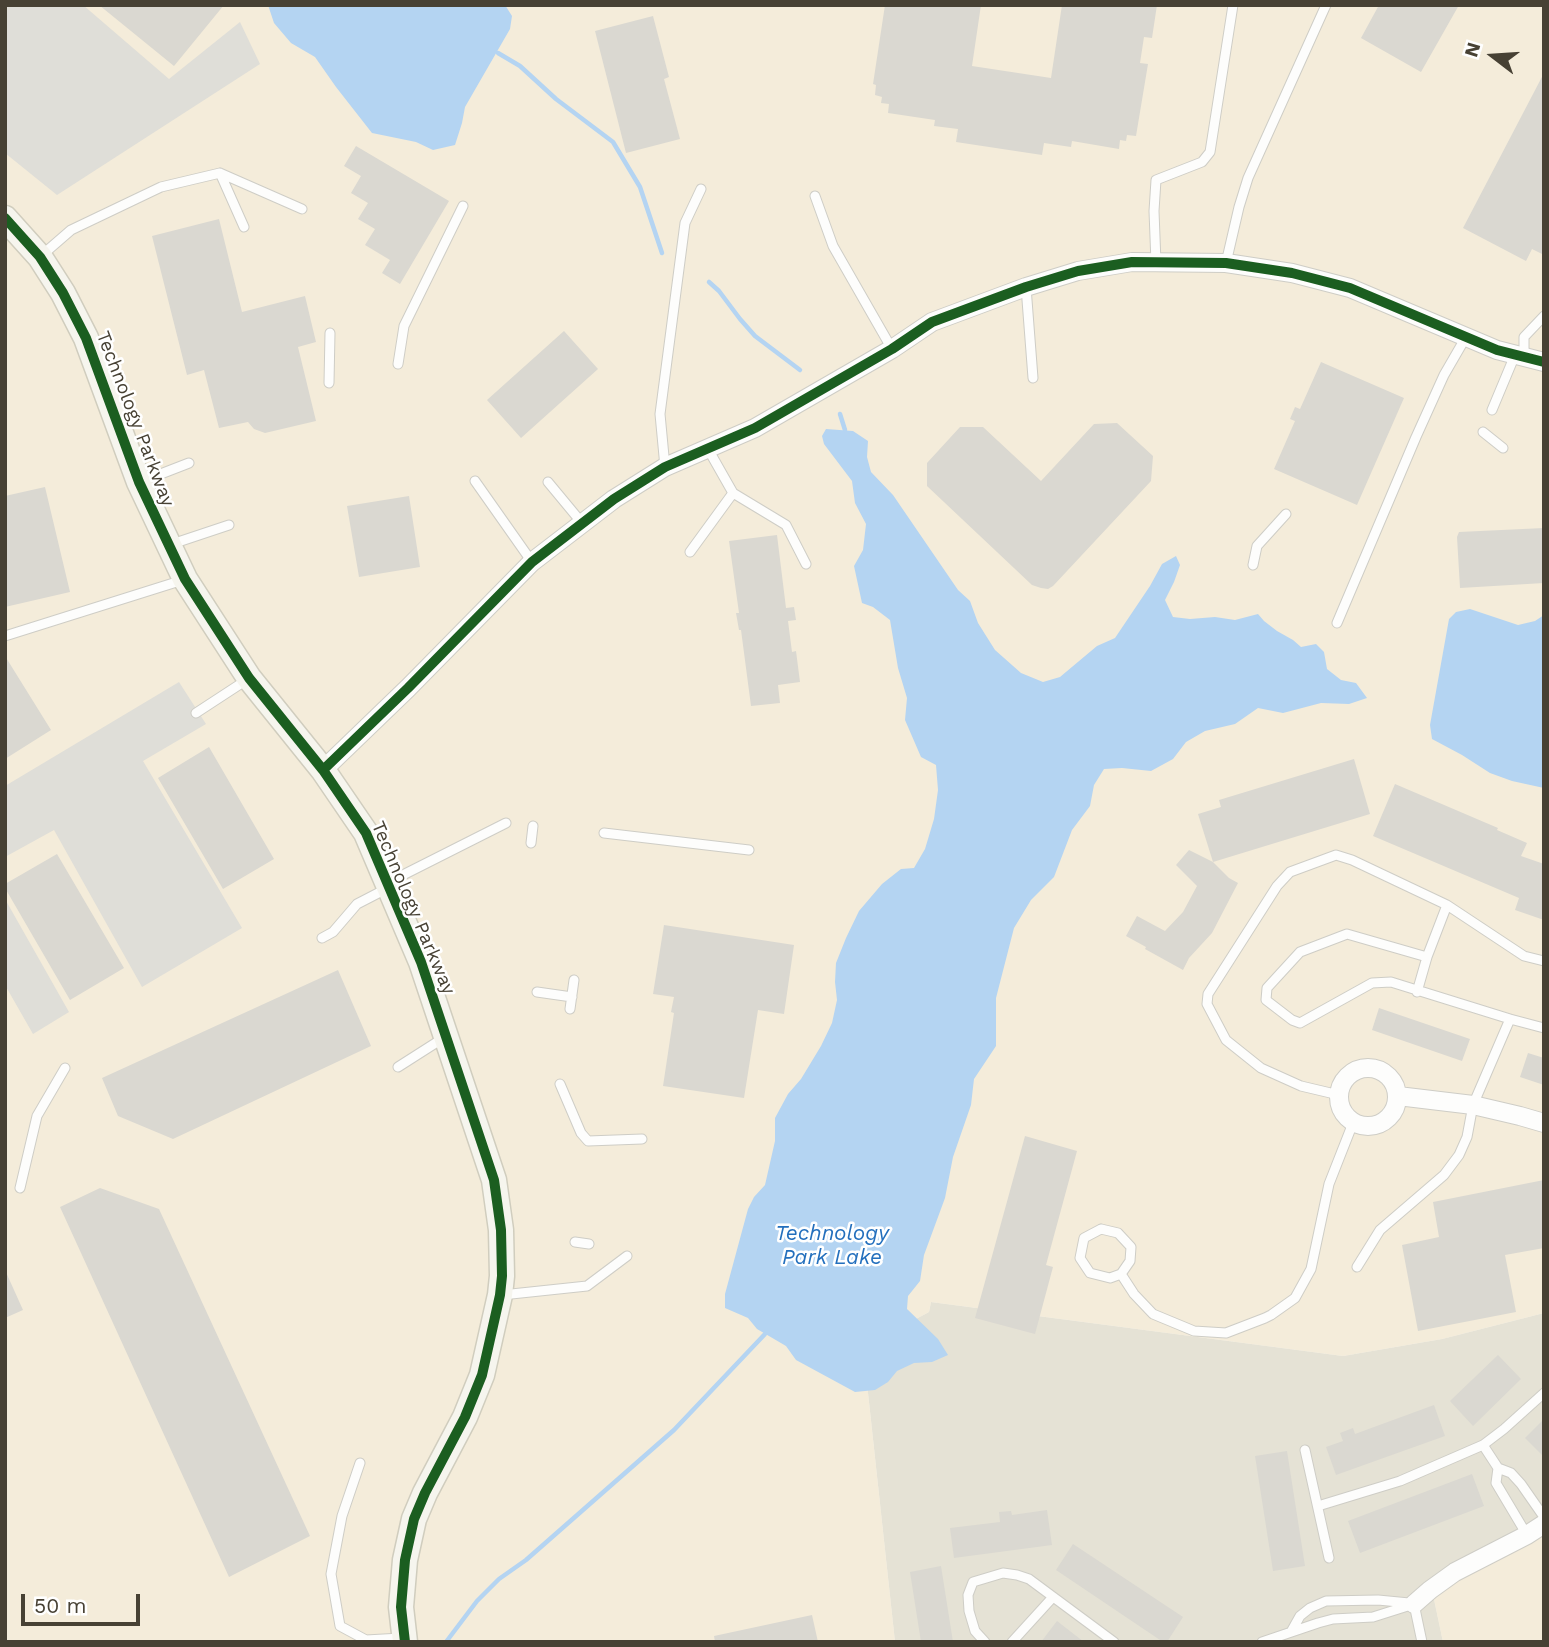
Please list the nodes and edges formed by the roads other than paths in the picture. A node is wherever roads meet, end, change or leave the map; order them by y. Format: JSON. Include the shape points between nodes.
{"nodes":[{"id":1,"x":1233,"y":5,"type":"edge"},
{"id":2,"x":1326,"y":5,"type":"edge"},
{"id":3,"x":220,"y":173,"type":"junction"},
{"id":4,"x":701,"y":189,"type":"dead end"},
{"id":5,"x":814,"y":196,"type":"dead end"},
{"id":6,"x":463,"y":205,"type":"dead end"},
{"id":7,"x":302,"y":209,"type":"dead end"},
{"id":8,"x":5,"y":218,"type":"edge"},
{"id":9,"x":244,"y":227,"type":"dead end"},
{"id":10,"x":40,"y":257,"type":"junction"},
{"id":11,"x":1156,"y":262,"type":"junction"},
{"id":12,"x":1226,"y":263,"type":"junction"},
{"id":13,"x":1026,"y":287,"type":"junction"},
{"id":14,"x":1544,"y":316,"type":"edge"},
{"id":15,"x":330,"y":332,"type":"dead end"},
{"id":16,"x":1466,"y":337,"type":"junction"},
{"id":17,"x":892,"y":349,"type":"junction"},
{"id":18,"x":1520,"y":356,"type":"junction"},
{"id":19,"x":1544,"y":362,"type":"edge"},
{"id":20,"x":398,"y":364,"type":"dead end"},
{"id":21,"x":1033,"y":378,"type":"dead end"},
{"id":22,"x":330,"y":383,"type":"dead end"},
{"id":23,"x":1492,"y":410,"type":"dead end"},
{"id":24,"x":1483,"y":432,"type":"dead end"},
{"id":25,"x":1503,"y":448,"type":"dead end"},
{"id":26,"x":708,"y":449,"type":"junction"},
{"id":27,"x":189,"y":463,"type":"dead end"},
{"id":28,"x":665,"y":467,"type":"junction"},
{"id":29,"x":475,"y":481,"type":"dead end"},
{"id":30,"x":139,"y":482,"type":"junction"},
{"id":31,"x":548,"y":482,"type":"dead end"},
{"id":32,"x":733,"y":493,"type":"junction"},
{"id":33,"x":1286,"y":514,"type":"dead end"},
{"id":34,"x":582,"y":523,"type":"junction"},
{"id":35,"x":229,"y":524,"type":"dead end"},
{"id":36,"x":168,"y":546,"type":"junction"},
{"id":37,"x":690,"y":552,"type":"dead end"},
{"id":38,"x":532,"y":562,"type":"junction"},
{"id":39,"x":806,"y":564,"type":"dead end"},
{"id":40,"x":1253,"y":565,"type":"dead end"},
{"id":41,"x":185,"y":579,"type":"junction"},
{"id":42,"x":1337,"y":623,"type":"dead end"},
{"id":43,"x":5,"y":636,"type":"edge"},
{"id":44,"x":250,"y":678,"type":"junction"},
{"id":45,"x":196,"y":713,"type":"dead end"},
{"id":46,"x":323,"y":770,"type":"junction"},
{"id":47,"x":506,"y":823,"type":"dead end"},
{"id":48,"x":533,"y":826,"type":"dead end"},
{"id":49,"x":604,"y":833,"type":"dead end"},
{"id":50,"x":531,"y":843,"type":"dead end"},
{"id":51,"x":749,"y":850,"type":"dead end"},
{"id":52,"x":388,"y":885,"type":"junction"},
{"id":53,"x":1447,"y":905,"type":"junction"},
{"id":54,"x":322,"y":938,"type":"dead end"},
{"id":55,"x":1427,"y":957,"type":"junction"},
{"id":56,"x":1544,"y":961,"type":"edge"},
{"id":57,"x":574,"y":980,"type":"dead end"},
{"id":58,"x":537,"y":992,"type":"dead end"},
{"id":59,"x":1417,"y":992,"type":"junction"},
{"id":60,"x":572,"y":997,"type":"junction"},
{"id":61,"x":570,"y":1009,"type":"dead end"},
{"id":62,"x":1510,"y":1018,"type":"junction"},
{"id":63,"x":1544,"y":1028,"type":"edge"},
{"id":64,"x":446,"y":1036,"type":"junction"},
{"id":65,"x":398,"y":1067,"type":"dead end"},
{"id":66,"x":65,"y":1068,"type":"dead end"},
{"id":67,"x":560,"y":1084,"type":"dead end"},
{"id":68,"x":1339,"y":1095,"type":"junction"},
{"id":69,"x":1398,"y":1096,"type":"junction"},
{"id":70,"x":1473,"y":1105,"type":"junction"},
{"id":71,"x":1353,"y":1123,"type":"junction"},
{"id":72,"x":1544,"y":1124,"type":"edge"},
{"id":73,"x":642,"y":1139,"type":"dead end"},
{"id":74,"x":20,"y":1188,"type":"dead end"},
{"id":75,"x":575,"y":1242,"type":"dead end"},
{"id":76,"x":589,"y":1244,"type":"dead end"},
{"id":77,"x":627,"y":1256,"type":"dead end"},
{"id":78,"x":1357,"y":1267,"type":"dead end"},
{"id":79,"x":1121,"y":1274,"type":"junction"},
{"id":80,"x":500,"y":1295,"type":"junction"},
{"id":81,"x":1544,"y":1392,"type":"edge"},
{"id":82,"x":1483,"y":1444,"type":"junction"},
{"id":83,"x":1305,"y":1450,"type":"dead end"},
{"id":84,"x":360,"y":1463,"type":"dead end"},
{"id":85,"x":1498,"y":1468,"type":"junction"},
{"id":86,"x":1318,"y":1506,"type":"junction"},
{"id":87,"x":1544,"y":1517,"type":"edge"},
{"id":88,"x":1544,"y":1524,"type":"edge"},
{"id":89,"x":1527,"y":1535,"type":"junction"},
{"id":90,"x":1329,"y":1558,"type":"dead end"},
{"id":91,"x":1053,"y":1597,"type":"junction"},
{"id":92,"x":1414,"y":1604,"type":"junction"},
{"id":93,"x":1293,"y":1637,"type":"edge"},
{"id":94,"x":405,"y":1640,"type":"edge"},
{"id":95,"x":985,"y":1642,"type":"edge"},
{"id":96,"x":1012,"y":1642,"type":"edge"},
{"id":97,"x":1114,"y":1642,"type":"edge"},
{"id":98,"x":1262,"y":1642,"type":"edge"},
{"id":99,"x":1422,"y":1642,"type":"edge"}],
"edges":[{"from":1,"to":11,"type":"lane","via":[[1210,152],[1202,162],[1156,180]]},
{"from":2,"to":12,"type":"lane","via":[[1248,178]]},
{"from":3,"to":7,"type":"lane"},
{"from":3,"to":9,"type":"lane"},
{"from":3,"to":10,"type":"lane","via":[[161,187],[71,230]]},
{"from":4,"to":28,"type":"lane","via":[[685,223],[660,414]]},
{"from":5,"to":17,"type":"lane","via":[[833,246]]},
{"from":6,"to":20,"type":"lane","via":[[404,326]]},
{"from":8,"to":10,"type":"street","name":"Technology Parkway"},
{"from":10,"to":30,"type":"street","name":"Technology Parkway","via":[[86,338]]},
{"from":11,"to":12,"type":"street"},
{"from":11,"to":13,"type":"street","via":[[1078,271]]},
{"from":12,"to":16,"type":"street","via":[[1350,288]]},
{"from":13,"to":17,"type":"street","via":[[932,322]]},
{"from":13,"to":21,"type":"lane"},
{"from":14,"to":18,"type":"lane","via":[[1524,337]]},
{"from":15,"to":22,"type":"lane"},
{"from":16,"to":18,"type":"street"},
{"from":16,"to":42,"type":"lane","via":[[1416,437]]},
{"from":17,"to":26,"type":"street","via":[[755,428]]},
{"from":18,"to":19,"type":"street"},
{"from":18,"to":23,"type":"lane"},
{"from":24,"to":25,"type":"lane"},
{"from":26,"to":28,"type":"street"},
{"from":26,"to":32,"type":"lane"},
{"from":27,"to":30,"type":"lane"},
{"from":28,"to":34,"type":"street"},
{"from":29,"to":38,"type":"lane"},
{"from":30,"to":36,"type":"street","name":"Technology Parkway"},
{"from":31,"to":34,"type":"lane"},
{"from":32,"to":37,"type":"lane"},
{"from":32,"to":39,"type":"lane","via":[[786,525]]},
{"from":33,"to":40,"type":"lane","via":[[1257,546]]},
{"from":34,"to":38,"type":"street"},
{"from":35,"to":36,"type":"lane"},
{"from":36,"to":41,"type":"street","name":"Technology Parkway"},
{"from":38,"to":46,"type":"street"},
{"from":41,"to":43,"type":"lane"},
{"from":41,"to":44,"type":"street","name":"Technology Parkway"},
{"from":44,"to":45,"type":"lane"},
{"from":44,"to":46,"type":"street","name":"Technology Parkway"},
{"from":46,"to":52,"type":"street","name":"Technology Parkway","via":[[366,833]]},
{"from":47,"to":52,"type":"lane"},
{"from":48,"to":50,"type":"lane"},
{"from":49,"to":51,"type":"lane"},
{"from":52,"to":54,"type":"lane","via":[[357,904]]},
{"from":52,"to":64,"type":"street","name":"Technology Parkway"},
{"from":53,"to":55,"type":"lane"},
{"from":53,"to":56,"type":"lane","via":[[1524,956]]},
{"from":53,"to":68,"type":"lane","via":[[1336,855],[1290,872],[1208,994],[1207,1004],[1226,1040],[1261,1068],[1301,1086]]},
{"from":55,"to":59,"type":"lane"},
{"from":55,"to":59,"type":"lane","via":[[1347,934],[1300,951],[1267,988],[1266,1000],[1300,1023],[1372,983],[1391,982]]},
{"from":57,"to":60,"type":"lane"},
{"from":58,"to":60,"type":"lane"},
{"from":59,"to":62,"type":"lane"},
{"from":60,"to":61,"type":"lane"},
{"from":62,"to":63,"type":"lane"},
{"from":62,"to":70,"type":"lane"},
{"from":64,"to":65,"type":"lane"},
{"from":64,"to":80,"type":"street","name":"Technology Parkway","via":[[494,1180],[501,1230]]},
{"from":66,"to":74,"type":"lane","via":[[37,1116]]},
{"from":67,"to":73,"type":"lane","via":[[588,1141]]},
{"from":68,"to":69,"type":"street","via":[[1354,1071],[1368,1068],[1383,1071]]},
{"from":68,"to":71,"type":"street","via":[[1340,1106]]},
{"from":69,"to":70,"type":"street"},
{"from":69,"to":71,"type":"street","via":[[1389,1119],[1365,1127]]},
{"from":70,"to":72,"type":"street"},
{"from":70,"to":78,"type":"lane","via":[[1459,1155],[1444,1175],[1380,1230]]},
{"from":71,"to":79,"type":"lane","via":[[1329,1184],[1311,1269],[1295,1298],[1271,1315],[1226,1333],[1194,1331],[1153,1314]]},
{"from":75,"to":76,"type":"lane"},
{"from":77,"to":80,"type":"lane","via":[[587,1286]]},
{"from":79,"to":79,"type":"lane","via":[[1130,1261],[1131,1247],[1118,1233],[1101,1229],[1084,1238],[1080,1258],[1090,1273],[1110,1278]]},
{"from":80,"to":94,"type":"street","name":"Technology Parkway","via":[[482,1375],[466,1417],[414,1519],[401,1607]]},
{"from":81,"to":82,"type":"lane"},
{"from":82,"to":85,"type":"lane"},
{"from":82,"to":86,"type":"lane","via":[[1400,1482]]},
{"from":83,"to":86,"type":"lane"},
{"from":84,"to":94,"type":"lane","via":[[342,1516],[331,1574],[340,1626],[366,1640]]},
{"from":85,"to":87,"type":"lane","via":[[1511,1473]]},
{"from":85,"to":89,"type":"lane","via":[[1496,1483]]},
{"from":86,"to":90,"type":"lane"},
{"from":88,"to":89,"type":"street"},
{"from":89,"to":92,"type":"street","via":[[1455,1572]]},
{"from":91,"to":95,"type":"lane","via":[[1017,1575],[1003,1573],[973,1582],[969,1611],[975,1631]]},
{"from":91,"to":96,"type":"lane"},
{"from":91,"to":97,"type":"lane"},
{"from":92,"to":93,"type":"lane","via":[[1373,1617],[1333,1619]]},
{"from":92,"to":93,"type":"lane","via":[[1326,1601],[1300,1616]]},
{"from":92,"to":99,"type":"lane"},
{"from":93,"to":98,"type":"lane"}]}
